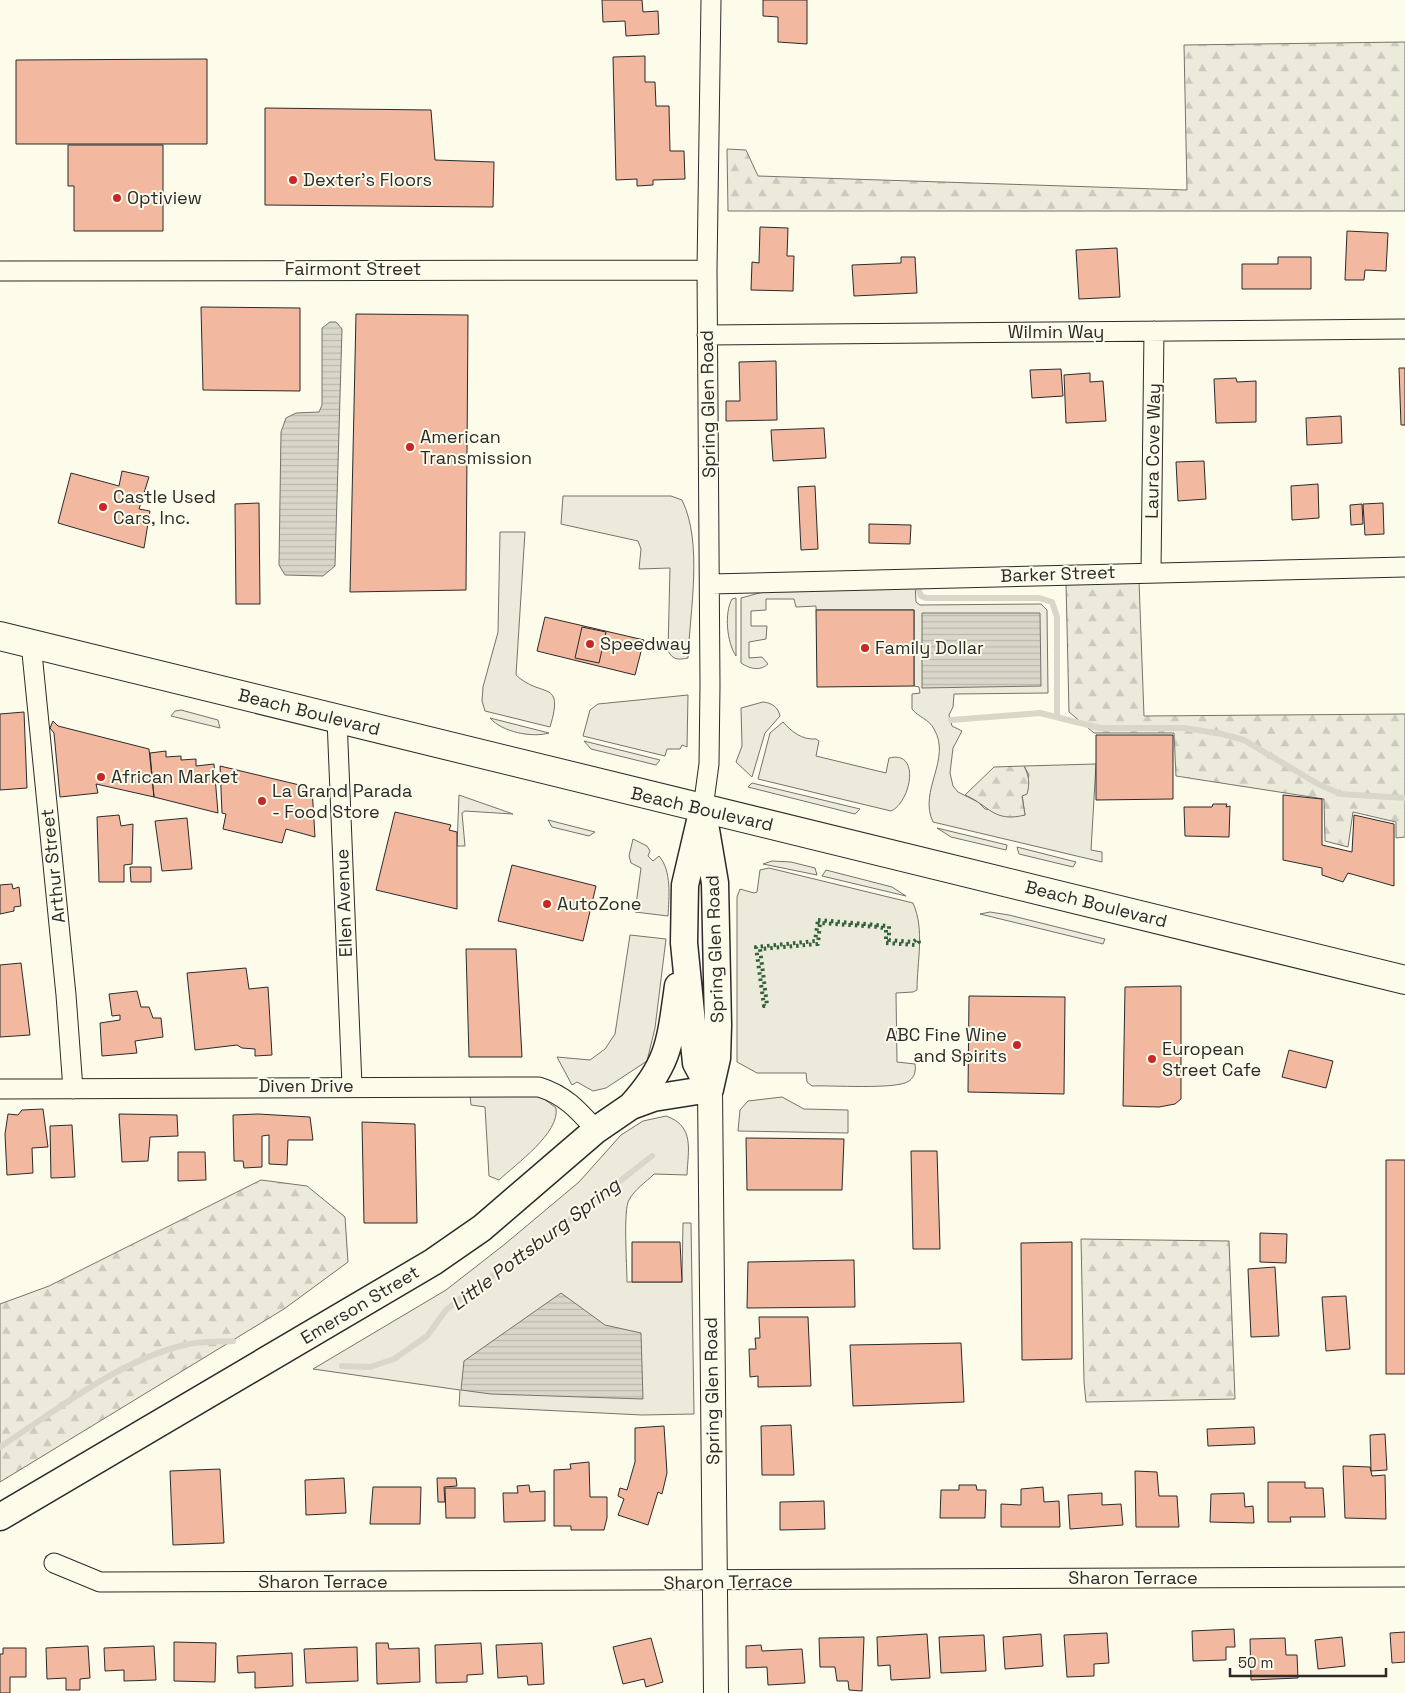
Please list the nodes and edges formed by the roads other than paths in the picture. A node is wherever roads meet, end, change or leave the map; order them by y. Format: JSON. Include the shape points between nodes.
{"nodes":[{"id":1,"x":711,"y":0,"type":"edge"},
{"id":2,"x":707,"y":270,"type":"junction"},
{"id":3,"x":0,"y":271,"type":"edge"},
{"id":4,"x":1405,"y":329,"type":"edge"},
{"id":5,"x":1154,"y":331,"type":"junction"},
{"id":6,"x":707,"y":335,"type":"junction"},
{"id":7,"x":1405,"y":567,"type":"edge"},
{"id":8,"x":1151,"y":572,"type":"junction"},
{"id":9,"x":710,"y":584,"type":"junction"},
{"id":10,"x":0,"y":636,"type":"edge"},
{"id":11,"x":31,"y":643,"type":"junction"},
{"id":12,"x":337,"y":719,"type":"junction"},
{"id":13,"x":703,"y":808,"type":"junction"},
{"id":14,"x":684,"y":944,"type":"junction"},
{"id":15,"x":1405,"y":980,"type":"edge"},
{"id":16,"x":352,"y":1086,"type":"junction"},
{"id":17,"x":0,"y":1089,"type":"edge"},
{"id":18,"x":73,"y":1089,"type":"junction"},
{"id":19,"x":710,"y":1089,"type":"junction"},
{"id":20,"x":631,"y":1106,"type":"junction"},
{"id":21,"x":596,"y":1130,"type":"junction"},
{"id":22,"x":0,"y":1517,"type":"edge"},
{"id":23,"x":54,"y":1563,"type":"dead end"},
{"id":24,"x":1405,"y":1577,"type":"edge"},
{"id":25,"x":716,"y":1582,"type":"junction"},
{"id":26,"x":716,"y":1693,"type":"edge"}],
"edges":[{"from":1,"to":2,"type":"street","name":"Spring Glen Road"},
{"from":2,"to":3,"type":"street","name":"Fairmont Street"},
{"from":2,"to":6,"type":"street","name":"Spring Glen Road"},
{"from":4,"to":5,"type":"street","name":"Wilmin Way"},
{"from":5,"to":6,"type":"street","name":"Wilmin Way"},
{"from":5,"to":8,"type":"street","name":"Laura Cove Way"},
{"from":6,"to":9,"type":"street","name":"Spring Glen Road"},
{"from":7,"to":8,"type":"street","name":"Barker Street"},
{"from":8,"to":9,"type":"street","name":"Barker Street"},
{"from":9,"to":13,"type":"street","name":"Spring Glen Road","via":[[709,764]]},
{"from":10,"to":11,"type":"highway","name":"Beach Boulevard"},
{"from":11,"to":12,"type":"highway","name":"Beach Boulevard"},
{"from":11,"to":18,"type":"street","name":"Arthur Street"},
{"from":12,"to":13,"type":"highway","name":"Beach Boulevard"},
{"from":12,"to":16,"type":"street","name":"Ellen Avenue"},
{"from":13,"to":14,"type":"main road","name":"Spring Glen Road","via":[[685,885]]},
{"from":13,"to":15,"type":"highway","name":"Beach Boulevard"},
{"from":13,"to":19,"type":"main road","name":"Spring Glen Road","via":[[715,902],[717,1058]]},
{"from":14,"to":19,"type":"main road","name":"Spring Glen Road","via":[[696,1063]]},
{"from":14,"to":20,"type":"main road","via":[[670,1042],[664,1060],[648,1087]]},
{"from":16,"to":18,"type":"street","name":"Diven Drive"},
{"from":16,"to":21,"type":"street","name":"Diven Drive","via":[[539,1087],[556,1092],[572,1103]]},
{"from":17,"to":18,"type":"street","name":"Diven Drive"},
{"from":19,"to":20,"type":"main road","name":"Emerson Street","via":[[653,1098]]},
{"from":19,"to":25,"type":"street","name":"Spring Glen Road"},
{"from":20,"to":21,"type":"main road","name":"Emerson Street"},
{"from":21,"to":22,"type":"main road","name":"Emerson Street","via":[[482,1228],[433,1262]]},
{"from":23,"to":25,"type":"street","name":"Sharon Terrace","via":[[100,1582]]},
{"from":24,"to":25,"type":"street","name":"Sharon Terrace"},
{"from":25,"to":26,"type":"street","name":"Spring Glen Road"}]}
